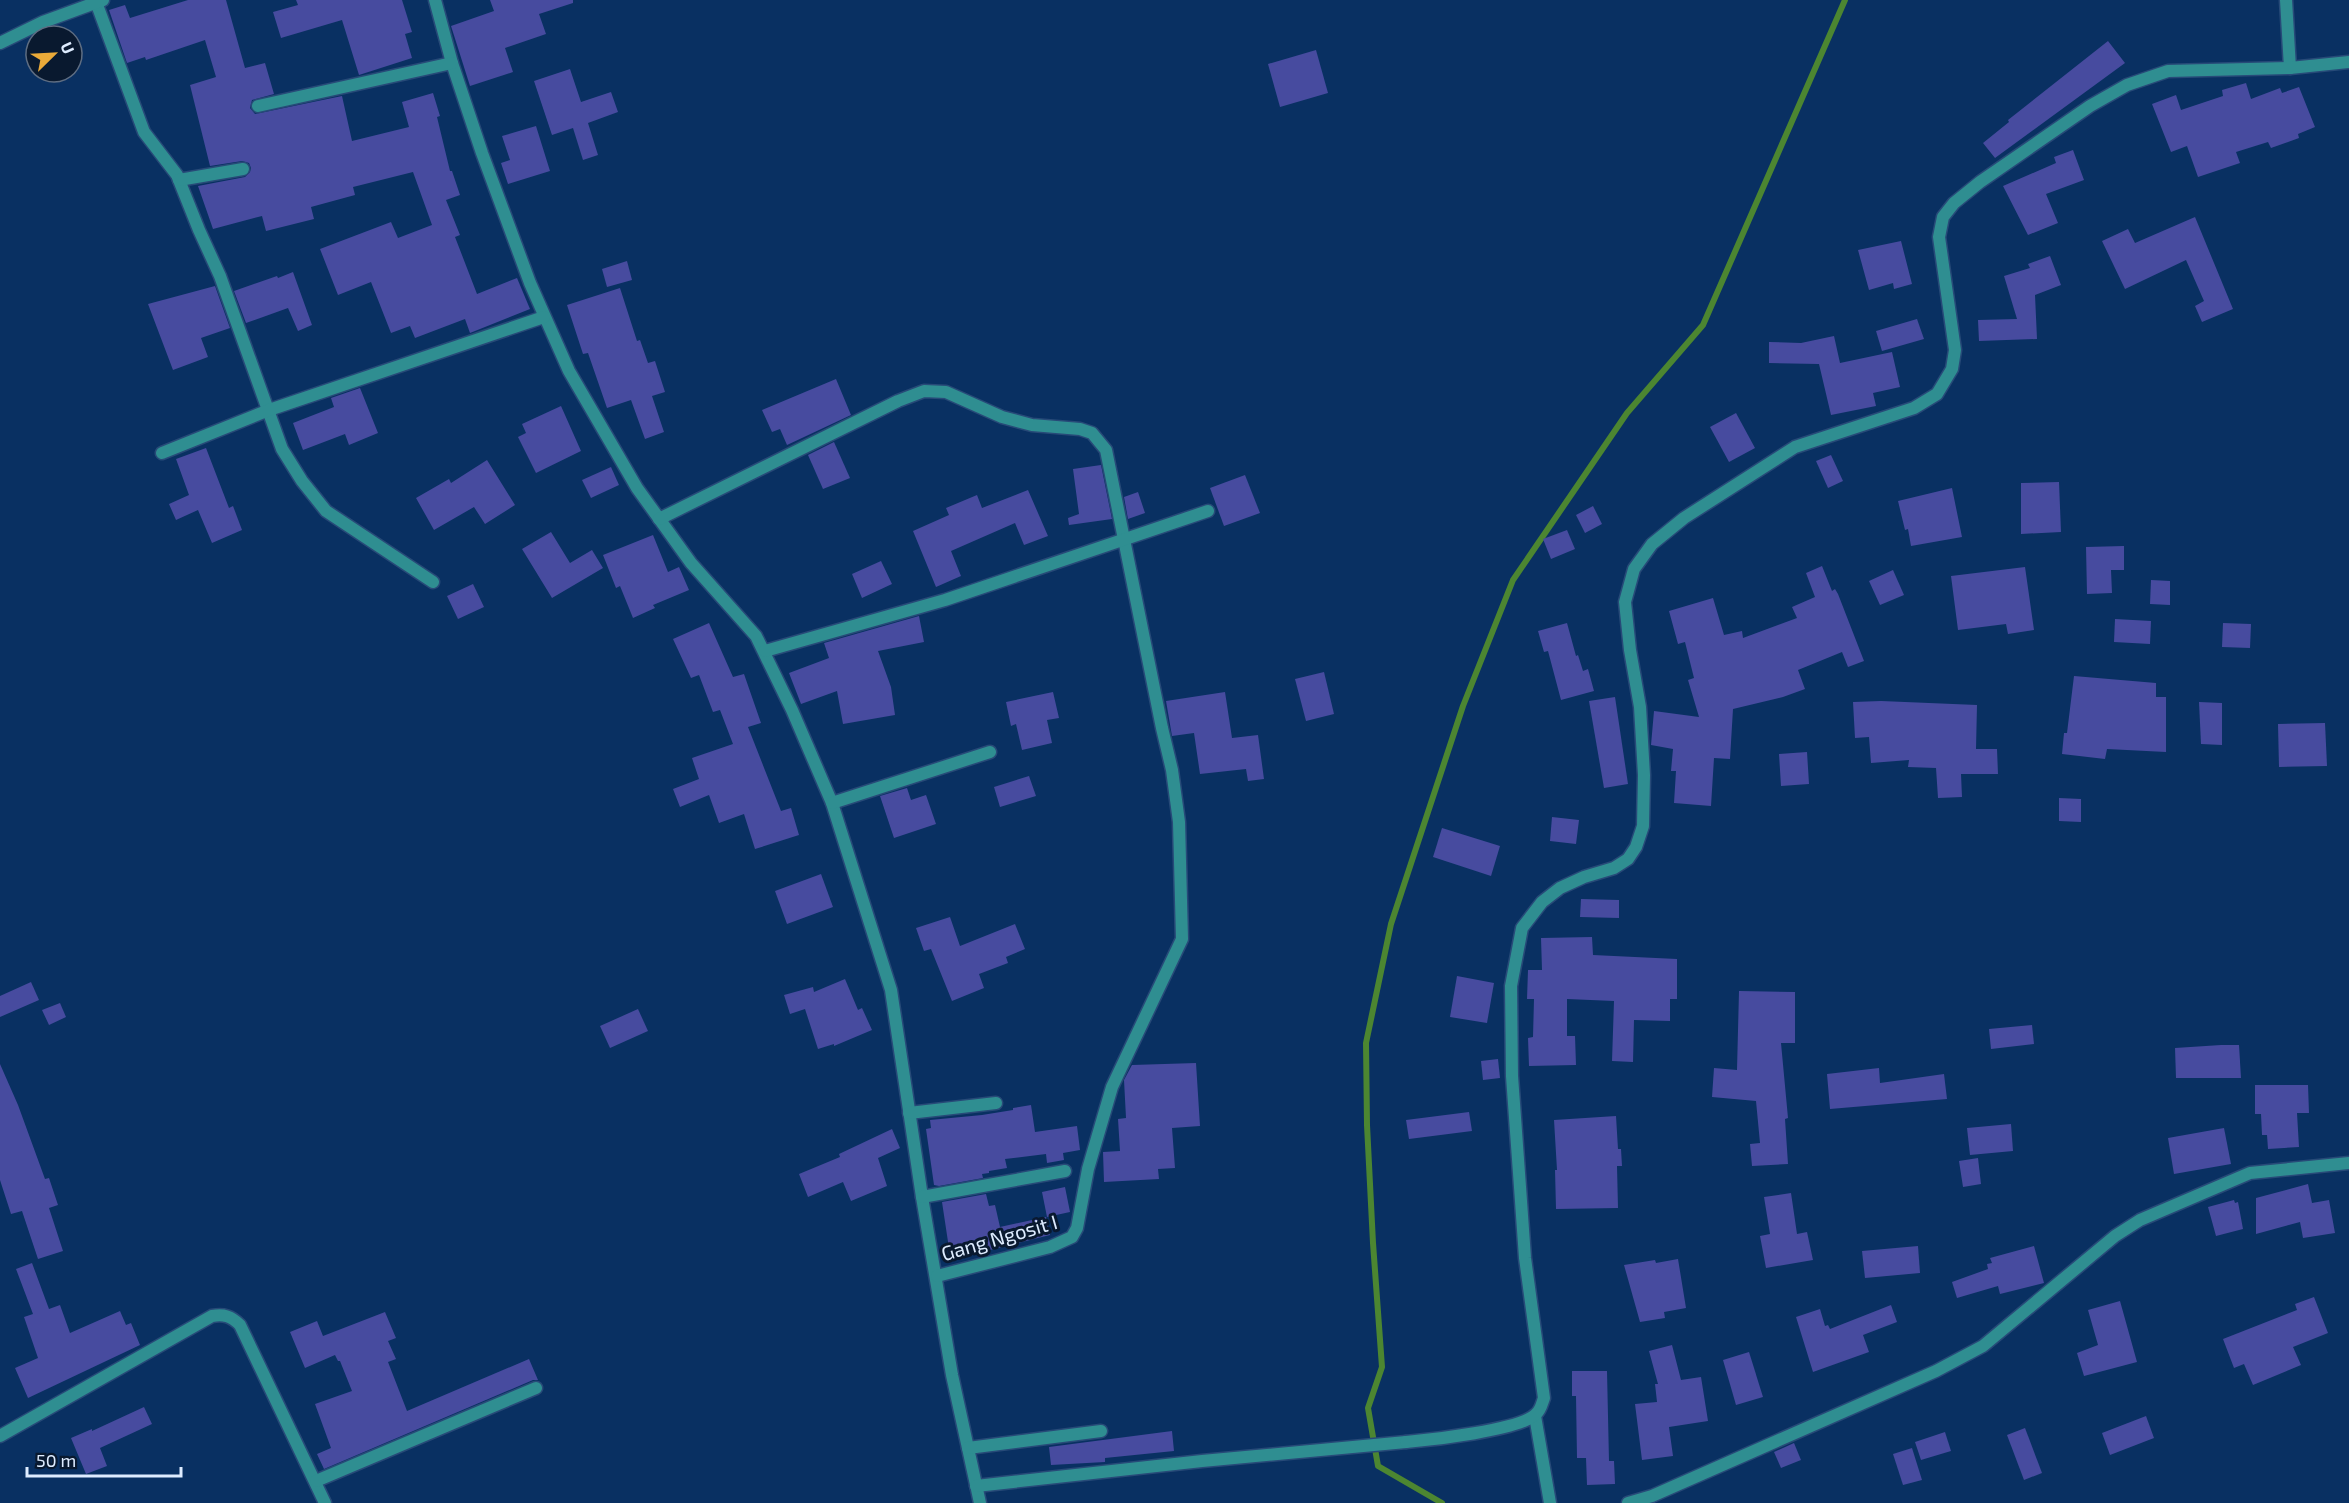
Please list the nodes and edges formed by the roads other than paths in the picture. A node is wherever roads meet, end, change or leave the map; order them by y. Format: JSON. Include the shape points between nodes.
{"nodes":[{"id":1,"x":435,"y":0,"type":"edge"},
{"id":2,"x":2286,"y":0,"type":"edge"},
{"id":3,"x":100,"y":1,"type":"edge"},
{"id":4,"x":0,"y":43,"type":"edge"},
{"id":5,"x":2349,"y":62,"type":"edge"},
{"id":6,"x":452,"y":63,"type":"junction"},
{"id":7,"x":2290,"y":68,"type":"junction"},
{"id":8,"x":258,"y":106,"type":"dead end"},
{"id":9,"x":243,"y":169,"type":"dead end"},
{"id":10,"x":179,"y":180,"type":"junction"},
{"id":11,"x":544,"y":317,"type":"junction"},
{"id":12,"x":269,"y":410,"type":"junction"},
{"id":13,"x":162,"y":453,"type":"dead end"},
{"id":14,"x":1208,"y":511,"type":"dead end"},
{"id":15,"x":659,"y":519,"type":"junction"},
{"id":16,"x":1125,"y":539,"type":"junction"},
{"id":17,"x":433,"y":582,"type":"dead end"},
{"id":18,"x":765,"y":651,"type":"junction"},
{"id":19,"x":990,"y":752,"type":"dead end"},
{"id":20,"x":832,"y":803,"type":"junction"},
{"id":21,"x":996,"y":1102,"type":"dead end"},
{"id":22,"x":909,"y":1113,"type":"junction"},
{"id":23,"x":2349,"y":1163,"type":"edge"},
{"id":24,"x":1065,"y":1171,"type":"dead end"},
{"id":25,"x":922,"y":1197,"type":"junction"},
{"id":26,"x":937,"y":1276,"type":"junction"},
{"id":27,"x":536,"y":1388,"type":"dead end"},
{"id":28,"x":1535,"y":1416,"type":"junction"},
{"id":29,"x":1101,"y":1431,"type":"dead end"},
{"id":30,"x":0,"y":1436,"type":"edge"},
{"id":31,"x":968,"y":1448,"type":"junction"},
{"id":32,"x":316,"y":1481,"type":"junction"},
{"id":33,"x":976,"y":1486,"type":"junction"},
{"id":34,"x":326,"y":1503,"type":"edge"},
{"id":35,"x":980,"y":1503,"type":"edge"},
{"id":36,"x":1550,"y":1503,"type":"edge"},
{"id":37,"x":1628,"y":1503,"type":"edge"}],
"edges":[{"from":1,"to":6,"type":"street"},
{"from":2,"to":7,"type":"street"},
{"from":3,"to":4,"type":"street"},
{"from":3,"to":10,"type":"street","via":[[144,132]]},
{"from":5,"to":7,"type":"street"},
{"from":6,"to":8,"type":"street"},
{"from":6,"to":11,"type":"street"},
{"from":7,"to":28,"type":"street","via":[[2168,72],[2127,86],[2090,106],[1980,182],[1943,217],[1939,237],[1955,350],[1952,369],[1937,394],[1914,408],[1795,447],[1684,518],[1652,544],[1634,569],[1625,602],[1640,707],[1643,826],[1628,859],[1560,888],[1542,902],[1522,928],[1511,986],[1520,1187],[1544,1398]]},
{"from":9,"to":10,"type":"street"},
{"from":10,"to":12,"type":"street","via":[[220,276]]},
{"from":11,"to":12,"type":"street"},
{"from":11,"to":15,"type":"street","via":[[569,371]]},
{"from":12,"to":13,"type":"street"},
{"from":12,"to":17,"type":"street","via":[[282,449],[326,511]]},
{"from":14,"to":16,"type":"street"},
{"from":15,"to":16,"type":"street","via":[[898,401],[935,391],[959,396],[1002,417],[1092,433],[1106,450]]},
{"from":15,"to":18,"type":"street"},
{"from":16,"to":18,"type":"street","via":[[945,600]]},
{"from":16,"to":26,"type":"street","name":"Gang Ngosit I","via":[[1172,770],[1179,822],[1182,939],[1112,1087],[1072,1237],[1050,1247]]},
{"from":18,"to":20,"type":"street"},
{"from":19,"to":20,"type":"street"},
{"from":20,"to":22,"type":"street","via":[[891,990]]},
{"from":21,"to":22,"type":"street"},
{"from":22,"to":25,"type":"street"},
{"from":23,"to":37,"type":"street","via":[[2250,1173],[2140,1220],[2115,1236],[1983,1346],[1926,1376]]},
{"from":24,"to":25,"type":"street"},
{"from":25,"to":26,"type":"street"},
{"from":26,"to":31,"type":"street"},
{"from":27,"to":32,"type":"street"},
{"from":28,"to":33,"type":"street","via":[[1486,1431],[1364,1448]]},
{"from":28,"to":36,"type":"street"},
{"from":29,"to":31,"type":"street"},
{"from":30,"to":32,"type":"street","via":[[212,1316],[222,1314],[240,1325]]},
{"from":31,"to":33,"type":"street"},
{"from":32,"to":34,"type":"street"},
{"from":33,"to":35,"type":"street"}]}
